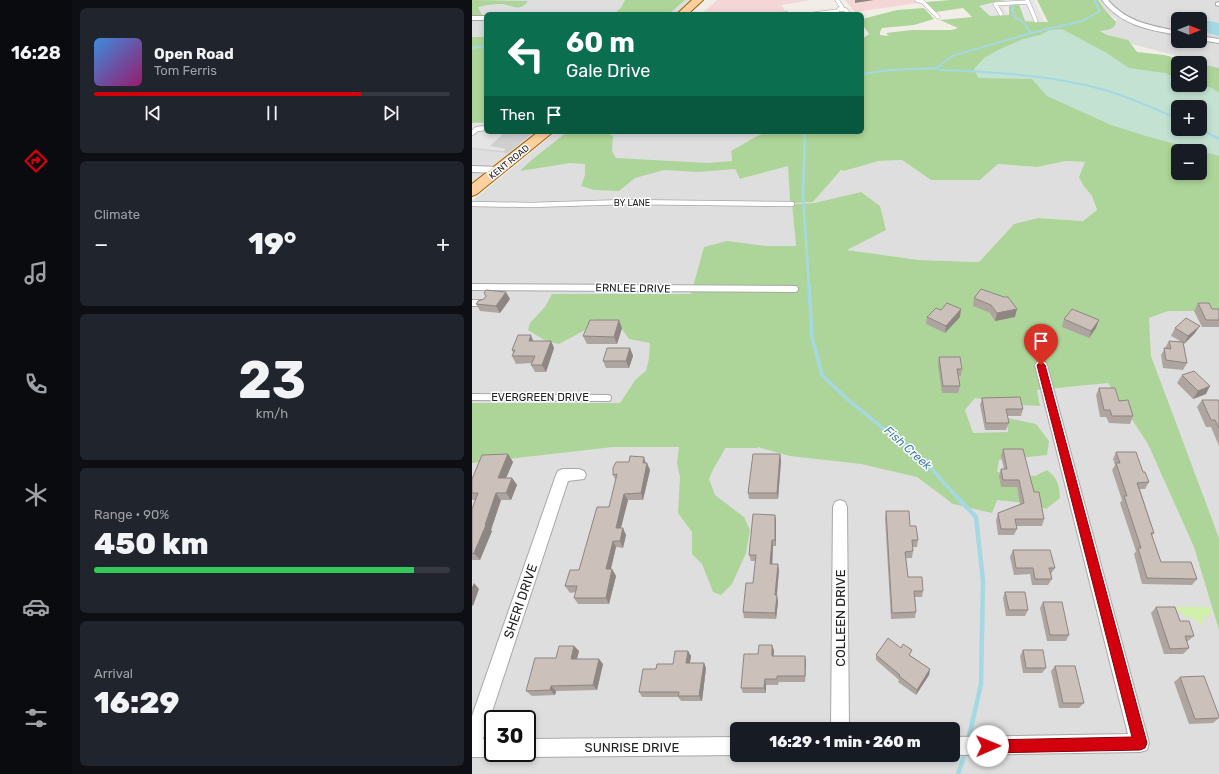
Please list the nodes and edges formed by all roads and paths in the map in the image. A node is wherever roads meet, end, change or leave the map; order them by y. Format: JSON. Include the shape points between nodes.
{"nodes":[{"id":1,"x":698,"y":0,"type":"edge"},
{"id":2,"x":837,"y":0,"type":"edge"},
{"id":3,"x":917,"y":0,"type":"edge"},
{"id":4,"x":1105,"y":0,"type":"edge"},
{"id":5,"x":1028,"y":1,"type":"edge"},
{"id":6,"x":840,"y":9,"type":"junction"},
{"id":7,"x":684,"y":12,"type":"edge"},
{"id":8,"x":829,"y":12,"type":"edge"},
{"id":9,"x":848,"y":12,"type":"edge"},
{"id":10,"x":1001,"y":14,"type":"dead end"},
{"id":11,"x":938,"y":17,"type":"dead end"},
{"id":12,"x":472,"y":18,"type":"edge"},
{"id":13,"x":484,"y":18,"type":"edge"},
{"id":14,"x":1036,"y":21,"type":"dead end"},
{"id":15,"x":1171,"y":32,"type":"edge"},
{"id":16,"x":1207,"y":39,"type":"edge"},
{"id":17,"x":1219,"y":41,"type":"edge"},
{"id":18,"x":484,"y":128,"type":"edge"},
{"id":19,"x":472,"y":133,"type":"edge"},
{"id":20,"x":544,"y":134,"type":"edge"},
{"id":21,"x":472,"y":169,"type":"edge"},
{"id":22,"x":500,"y":170,"type":"junction"},
{"id":23,"x":472,"y":191,"type":"edge"},
{"id":24,"x":472,"y":204,"type":"edge"},
{"id":25,"x":792,"y":204,"type":"dead end"},
{"id":26,"x":472,"y":287,"type":"edge"},
{"id":27,"x":795,"y":289,"type":"dead end"},
{"id":28,"x":472,"y":303,"type":"edge"},
{"id":29,"x":485,"y":304,"type":"edge"},
{"id":30,"x":1041,"y":365,"type":"dead end"},
{"id":31,"x":472,"y":397,"type":"edge"},
{"id":32,"x":608,"y":398,"type":"dead end"},
{"id":33,"x":579,"y":475,"type":"dead end"},
{"id":34,"x":840,"y":506,"type":"dead end"},
{"id":35,"x":840,"y":722,"type":"edge"},
{"id":36,"x":472,"y":743,"type":"edge"},
{"id":37,"x":730,"y":746,"type":"edge"},
{"id":38,"x":960,"y":746,"type":"edge"},
{"id":39,"x":472,"y":748,"type":"edge"},
{"id":40,"x":484,"y":748,"type":"edge"},
{"id":41,"x":536,"y":748,"type":"edge"}],
"edges":[{"from":1,"to":7,"type":"main road"},
{"from":2,"to":6,"type":"lane","via":[[842,7]]},
{"from":3,"to":11,"type":"lane","via":[[923,2]]},
{"from":4,"to":15,"type":"street","via":[[1126,19]]},
{"from":5,"to":10,"type":"lane","via":[[995,4]]},
{"from":5,"to":14,"type":"lane"},
{"from":6,"to":8,"type":"lane"},
{"from":6,"to":9,"type":"lane"},
{"from":12,"to":13,"type":"street"},
{"from":16,"to":17,"type":"street"},
{"from":18,"to":19,"type":"lane"},
{"from":20,"to":22,"type":"main road","name":"KENT ROAD"},
{"from":21,"to":22,"type":"street"},
{"from":22,"to":23,"type":"main road","name":"KENT ROAD"},
{"from":24,"to":25,"type":"lane","name":"BY LANE"},
{"from":26,"to":27,"type":"lane","name":"ERNLEE DRIVE"},
{"from":28,"to":29,"type":"lane"},
{"from":30,"to":38,"type":"street","via":[[1140,743]]},
{"from":31,"to":32,"type":"lane","name":"EVERGREEN DRIVE"},
{"from":33,"to":36,"type":"street","name":"SHERI DRIVE","via":[[563,475]]},
{"from":34,"to":35,"type":"street","name":"COLLEEN DRIVE"},
{"from":37,"to":41,"type":"street","name":"SUNRISE DRIVE"},
{"from":39,"to":40,"type":"street"}]}
